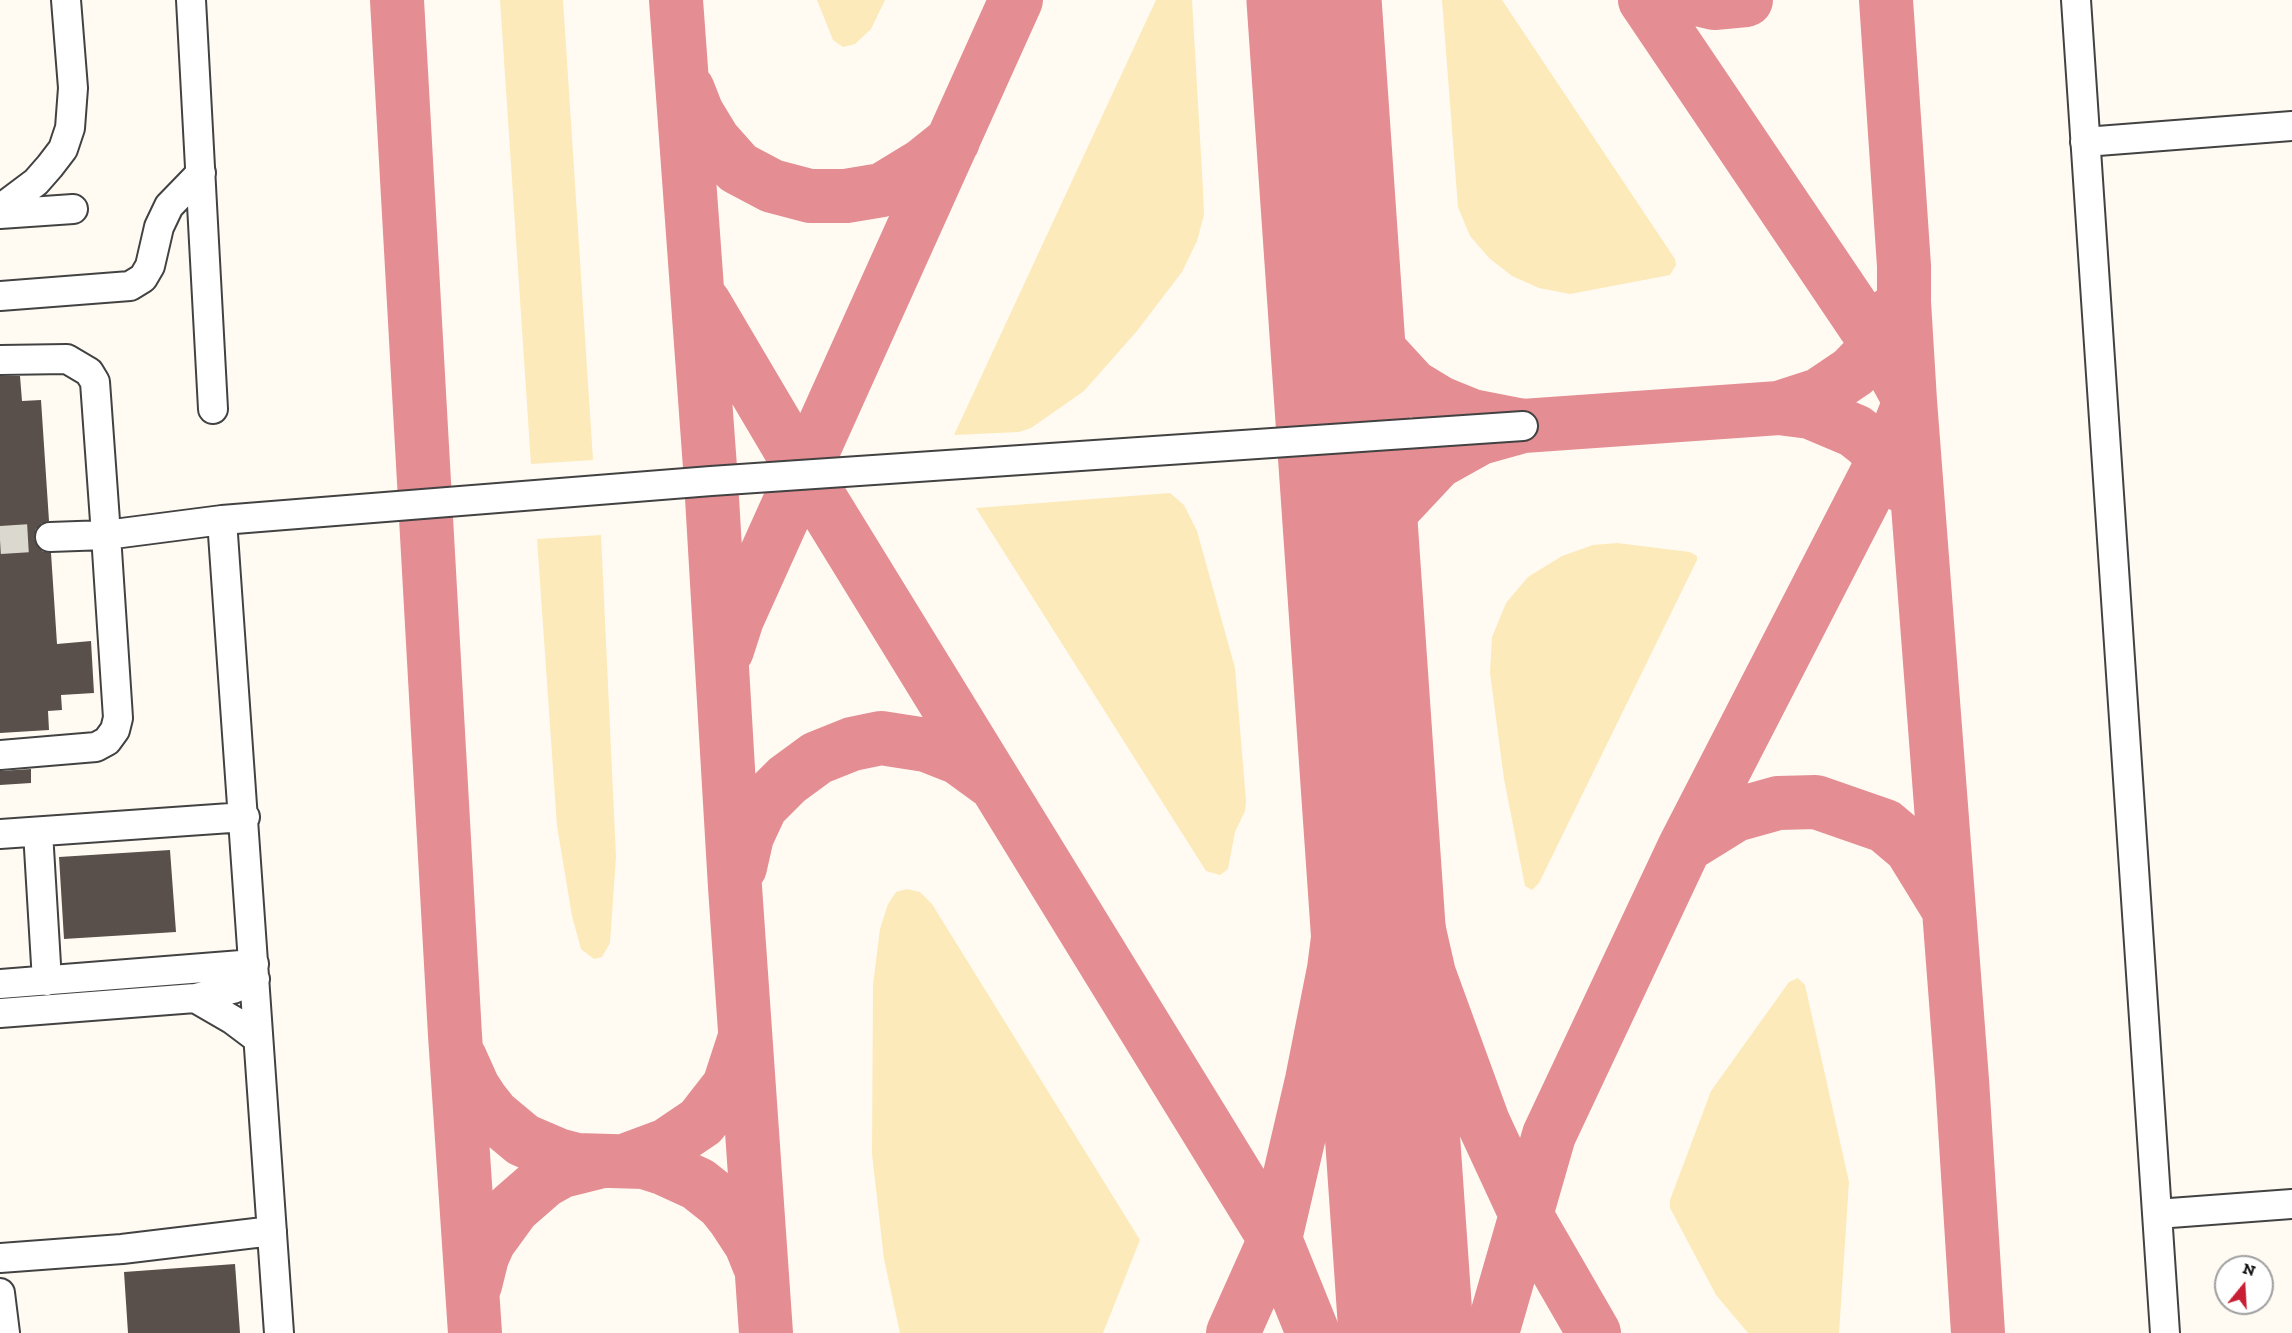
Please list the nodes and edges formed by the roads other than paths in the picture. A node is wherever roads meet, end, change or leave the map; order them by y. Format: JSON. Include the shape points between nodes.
{"nodes":[{"id":1,"x":66,"y":0,"type":"edge"},
{"id":2,"x":191,"y":0,"type":"edge"},
{"id":3,"x":2076,"y":0,"type":"edge"},
{"id":4,"x":2292,"y":126,"type":"edge"},
{"id":5,"x":2085,"y":142,"type":"junction"},
{"id":6,"x":201,"y":173,"type":"junction"},
{"id":7,"x":0,"y":209,"type":"edge"},
{"id":8,"x":73,"y":209,"type":"dead end"},
{"id":9,"x":0,"y":214,"type":"edge"},
{"id":10,"x":0,"y":296,"type":"edge"},
{"id":11,"x":0,"y":360,"type":"edge"},
{"id":12,"x":213,"y":409,"type":"dead end"},
{"id":13,"x":1523,"y":426,"type":"dead end"},
{"id":14,"x":222,"y":520,"type":"junction"},
{"id":15,"x":106,"y":535,"type":"junction"},
{"id":16,"x":50,"y":537,"type":"tunnel mouth"},
{"id":17,"x":0,"y":755,"type":"edge"},
{"id":18,"x":245,"y":817,"type":"junction"},
{"id":19,"x":38,"y":832,"type":"junction"},
{"id":20,"x":0,"y":834,"type":"edge"},
{"id":21,"x":254,"y":972,"type":"junction"},
{"id":22,"x":47,"y":981,"type":"junction"},
{"id":23,"x":0,"y":984,"type":"edge"},
{"id":24,"x":195,"y":998,"type":"junction"},
{"id":25,"x":0,"y":1013,"type":"edge"},
{"id":26,"x":257,"y":1038,"type":"junction"},
{"id":27,"x":2292,"y":1204,"type":"edge"},
{"id":28,"x":2157,"y":1214,"type":"junction"},
{"id":29,"x":272,"y":1231,"type":"junction"},
{"id":30,"x":0,"y":1258,"type":"edge"},
{"id":31,"x":0,"y":1293,"type":"edge"},
{"id":32,"x":5,"y":1333,"type":"edge"},
{"id":33,"x":279,"y":1333,"type":"edge"},
{"id":34,"x":2165,"y":1333,"type":"edge"}],
"edges":[{"from":1,"to":7,"type":"lane","via":[[73,88],[70,128],[63,149],[36,183]]},
{"from":2,"to":6,"type":"lane"},
{"from":3,"to":5,"type":"lane"},
{"from":4,"to":5,"type":"lane"},
{"from":5,"to":28,"type":"lane"},
{"from":6,"to":10,"type":"lane","via":[[169,206],[159,227],[150,266],[143,278],[130,286]]},
{"from":6,"to":12,"type":"lane"},
{"from":8,"to":9,"type":"lane"},
{"from":11,"to":15,"type":"lane","via":[[67,359],[89,372],[95,382]]},
{"from":13,"to":14,"type":"lane","via":[[735,479]]},
{"from":14,"to":15,"type":"lane"},
{"from":14,"to":18,"type":"lane"},
{"from":15,"to":16,"type":"lane"},
{"from":15,"to":17,"type":"lane","via":[[118,718],[115,730],[96,747]]},
{"from":18,"to":19,"type":"lane"},
{"from":18,"to":21,"type":"lane"},
{"from":19,"to":20,"type":"lane"},
{"from":19,"to":22,"type":"lane"},
{"from":21,"to":22,"type":"lane"},
{"from":21,"to":24,"type":"lane","via":[[233,989]]},
{"from":21,"to":26,"type":"lane"},
{"from":22,"to":23,"type":"lane"},
{"from":24,"to":25,"type":"lane"},
{"from":24,"to":26,"type":"lane"},
{"from":26,"to":29,"type":"lane"},
{"from":27,"to":28,"type":"lane"},
{"from":28,"to":34,"type":"lane"},
{"from":29,"to":30,"type":"lane","via":[[122,1249]]},
{"from":29,"to":33,"type":"lane"},
{"from":31,"to":32,"type":"lane"}]}
